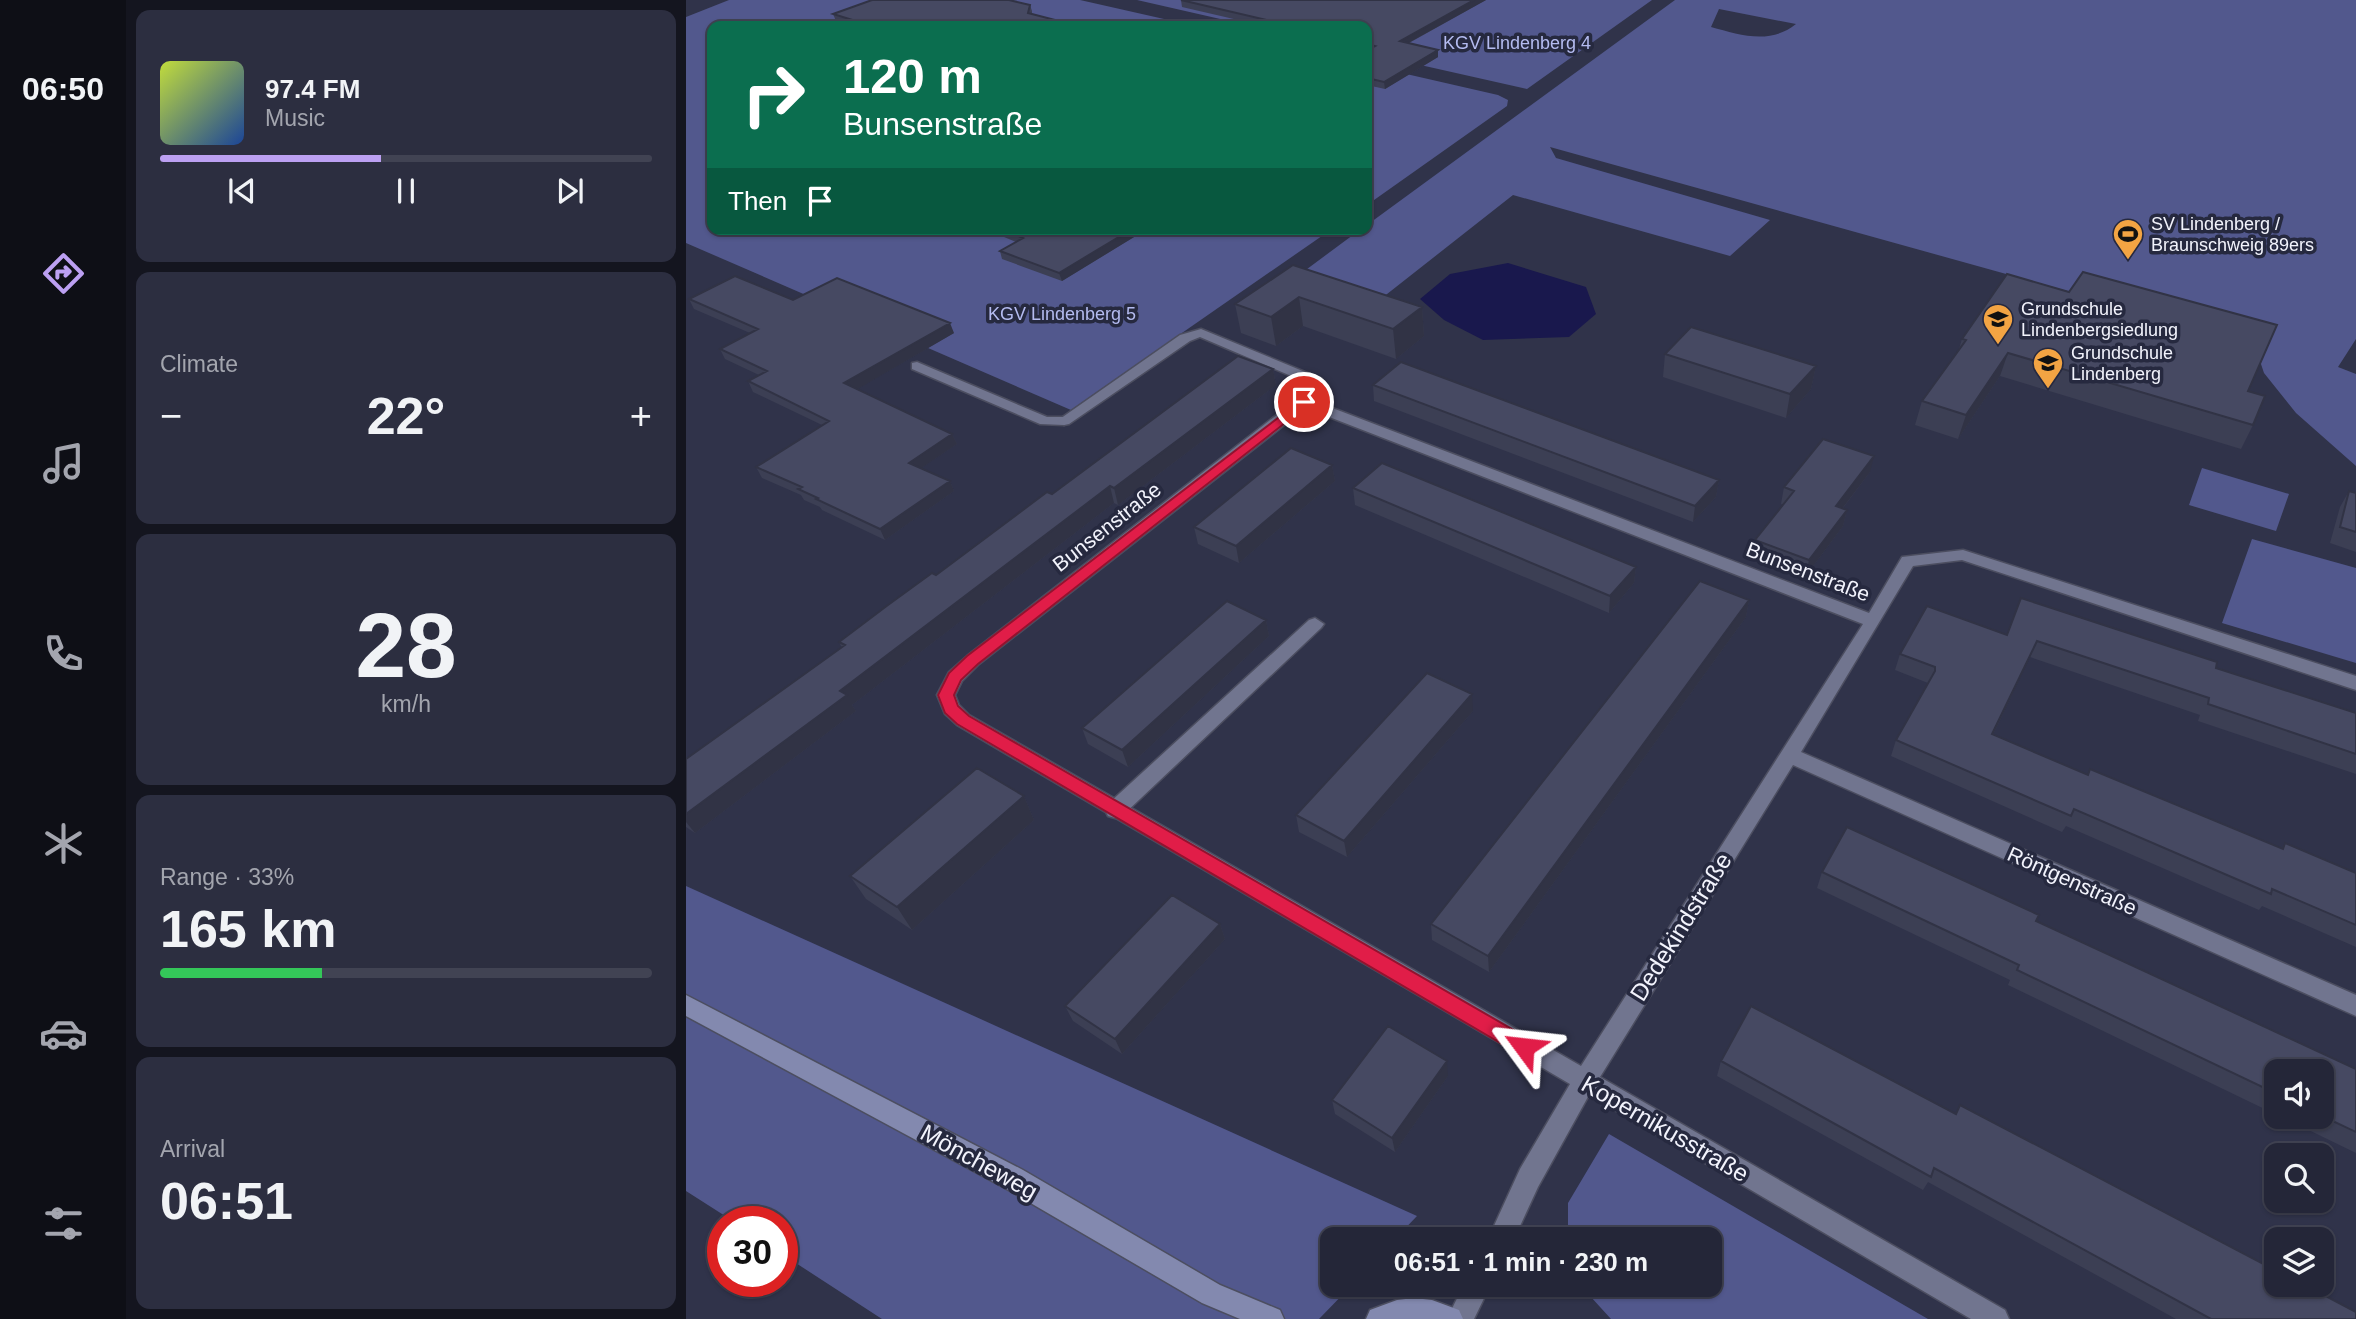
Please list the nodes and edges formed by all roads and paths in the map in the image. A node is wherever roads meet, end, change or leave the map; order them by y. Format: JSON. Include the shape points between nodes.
{"nodes":[{"id":1,"x":917,"y":366,"type":"dead end"},
{"id":2,"x":1304,"y":402,"type":"junction"},
{"id":3,"x":1873,"y":621,"type":"junction"},
{"id":4,"x":1315,"y":624,"type":"dead end"},
{"id":5,"x":2356,"y":683,"type":"edge"},
{"id":6,"x":946,"y":695,"type":"joint"},
{"id":7,"x":1789,"y":755,"type":"junction"},
{"id":8,"x":1115,"y":810,"type":"junction"},
{"id":9,"x":686,"y":1005,"type":"edge"},
{"id":10,"x":2356,"y":1006,"type":"edge"},
{"id":11,"x":1584,"y":1082,"type":"junction"},
{"id":12,"x":1507,"y":1227,"type":"edge"},
{"id":13,"x":1471,"y":1297,"type":"edge"},
{"id":14,"x":1271,"y":1319,"type":"edge"},
{"id":15,"x":1379,"y":1319,"type":"edge"},
{"id":16,"x":1450,"y":1319,"type":"edge"},
{"id":17,"x":1460,"y":1319,"type":"edge"},
{"id":18,"x":1996,"y":1319,"type":"edge"}],
"edges":[{"from":1,"to":2,"type":"street","via":[[1045,421],[1063,421],[1185,338],[1201,333],[1317,382],[1317,390]]},
{"from":2,"to":3,"type":"street","name":"Bunsenstraße"},
{"from":2,"to":6,"type":"street","name":"Bunsenstraße","via":[[973,660],[955,677]]},
{"from":3,"to":5,"type":"street","name":"Bunsenstraße","via":[[1908,561],[1963,555]]},
{"from":3,"to":7,"type":"street","name":"Dedekindstraße"},
{"from":4,"to":8,"type":"street"},
{"from":6,"to":8,"type":"street","name":"Kopernikusstraße","via":[[951,709],[963,720]]},
{"from":7,"to":10,"type":"street","name":"Röntgenstraße"},
{"from":7,"to":11,"type":"street","name":"Dedekindstraße"},
{"from":8,"to":11,"type":"street","name":"Kopernikusstraße"},
{"from":9,"to":14,"type":"main road","name":"Möncheweg","via":[[1014,1179],[1211,1294]]},
{"from":11,"to":12,"type":"street","name":"Dedekindstraße"},
{"from":11,"to":18,"type":"street","name":"Kopernikusstraße"},
{"from":13,"to":17,"type":"street"},
{"from":15,"to":16,"type":"main road","via":[[1406,1310],[1434,1312]]}]}
